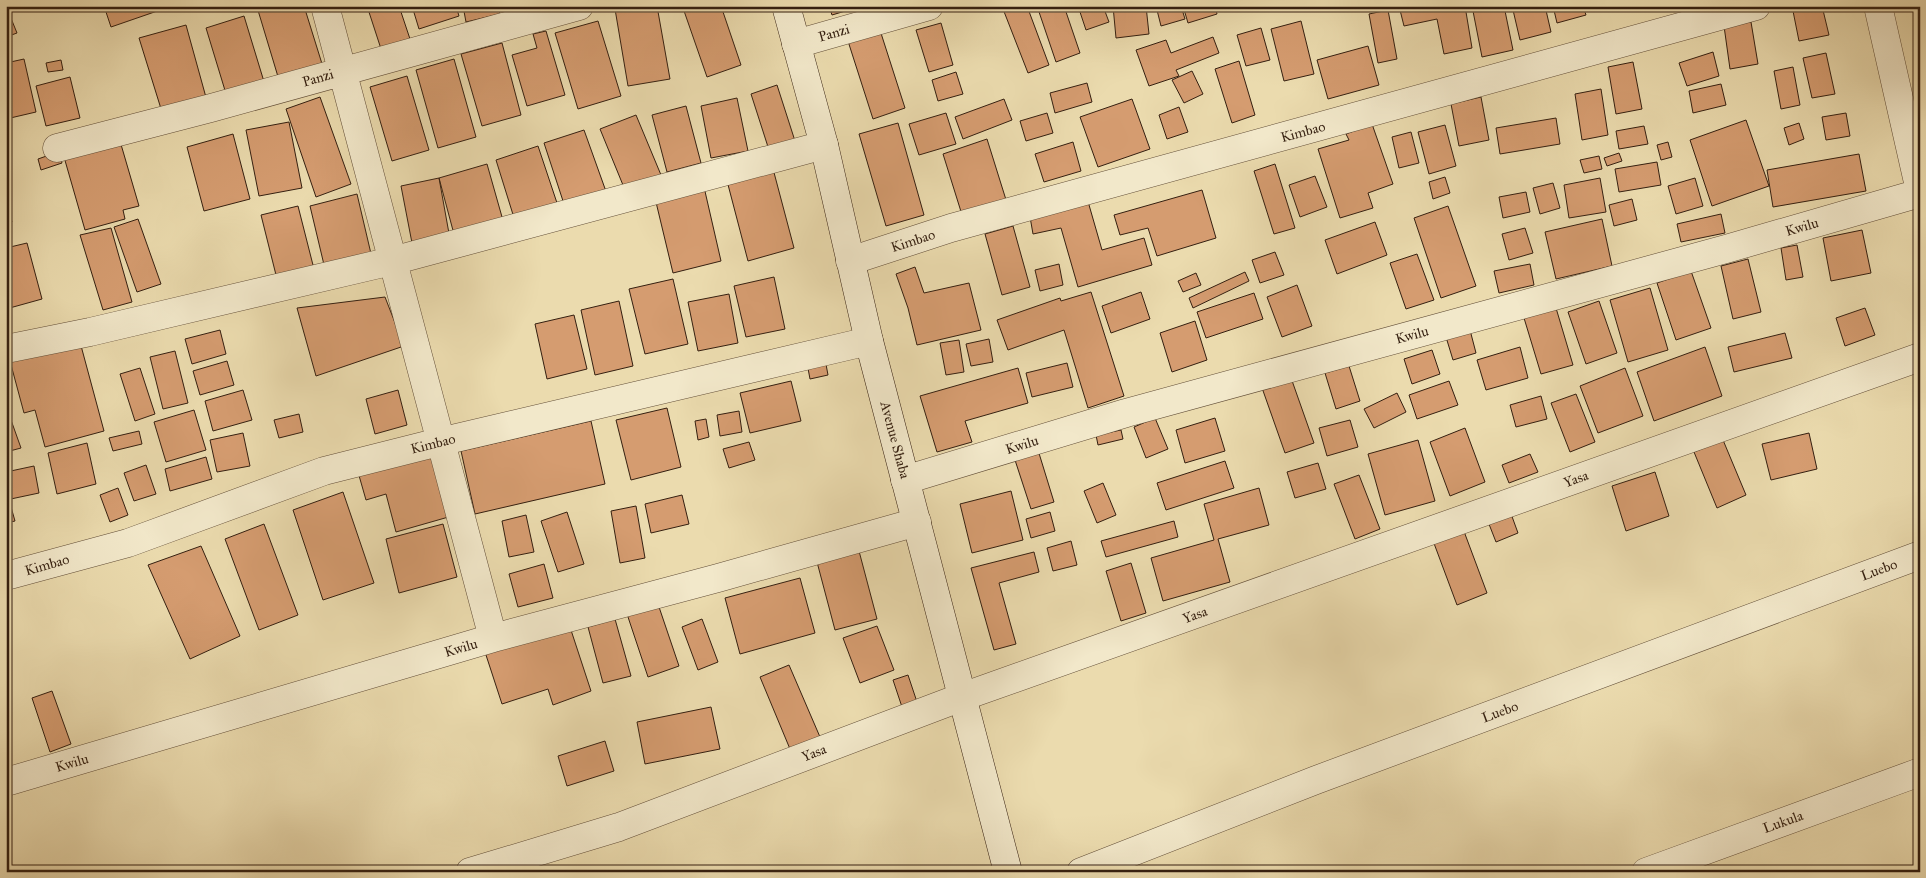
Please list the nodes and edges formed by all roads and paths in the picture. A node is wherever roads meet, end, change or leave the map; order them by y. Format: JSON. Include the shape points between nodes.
{"nodes":[{"id":1,"x":324,"y":6,"type":"edge"},
{"id":2,"x":579,"y":6,"type":"edge"},
{"id":3,"x":786,"y":6,"type":"edge"},
{"id":4,"x":929,"y":6,"type":"edge"},
{"id":5,"x":1756,"y":6,"type":"edge"},
{"id":6,"x":1878,"y":6,"type":"edge"},
{"id":7,"x":796,"y":44,"type":"junction"},
{"id":8,"x":341,"y":72,"type":"junction"},
{"id":9,"x":824,"y":146,"type":"junction"},
{"id":10,"x":58,"y":148,"type":"dead end"},
{"id":11,"x":1920,"y":192,"type":"edge"},
{"id":12,"x":392,"y":261,"type":"junction"},
{"id":13,"x":850,"y":261,"type":"junction"},
{"id":14,"x":869,"y":341,"type":"junction"},
{"id":15,"x":6,"y":349,"type":"edge"},
{"id":16,"x":1920,"y":357,"type":"edge"},
{"id":17,"x":439,"y":442,"type":"junction"},
{"id":18,"x":905,"y":480,"type":"junction"},
{"id":19,"x":917,"y":522,"type":"junction"},
{"id":20,"x":1920,"y":555,"type":"edge"},
{"id":21,"x":6,"y":576,"type":"edge"},
{"id":22,"x":493,"y":638,"type":"junction"},
{"id":23,"x":962,"y":697,"type":"junction"},
{"id":24,"x":1920,"y":772,"type":"edge"},
{"id":25,"x":6,"y":782,"type":"edge"},
{"id":26,"x":470,"y":872,"type":"edge"},
{"id":27,"x":1008,"y":872,"type":"edge"},
{"id":28,"x":1081,"y":872,"type":"edge"},
{"id":29,"x":1646,"y":872,"type":"edge"}],
"edges":[{"from":1,"to":8,"type":"street"},
{"from":2,"to":8,"type":"street","name":"Panzi"},
{"from":3,"to":7,"type":"street","name":"Avenue Shaba"},
{"from":4,"to":7,"type":"street","name":"Panzi"},
{"from":5,"to":13,"type":"street","name":"Kimbao","via":[[952,228]]},
{"from":6,"to":11,"type":"street"},
{"from":7,"to":9,"type":"street","name":"Avenue Shaba"},
{"from":8,"to":10,"type":"street","name":"Panzi"},
{"from":8,"to":12,"type":"street"},
{"from":9,"to":12,"type":"street"},
{"from":9,"to":13,"type":"street","name":"Avenue Shaba"},
{"from":11,"to":18,"type":"street","name":"Kwilu","via":[[1726,249],[1126,413]]},
{"from":12,"to":15,"type":"street"},
{"from":12,"to":17,"type":"street"},
{"from":13,"to":14,"type":"street","name":"Avenue Shaba"},
{"from":14,"to":17,"type":"street","name":"Kimbao"},
{"from":14,"to":18,"type":"street","name":"Avenue Shaba"},
{"from":16,"to":23,"type":"street","name":"Yasa"},
{"from":17,"to":21,"type":"street","name":"Kimbao","via":[[324,471],[128,543]]},
{"from":17,"to":22,"type":"street"},
{"from":18,"to":19,"type":"street","name":"Avenue Shaba"},
{"from":19,"to":22,"type":"street","name":"Kwilu"},
{"from":19,"to":23,"type":"street","name":"Avenue Shaba"},
{"from":20,"to":28,"type":"street","name":"Luebo","via":[[1316,780]]},
{"from":22,"to":25,"type":"street","name":"Kwilu"},
{"from":23,"to":26,"type":"street","name":"Yasa","via":[[619,827]]},
{"from":23,"to":27,"type":"street","name":"Avenue Shaba"},
{"from":24,"to":29,"type":"street","name":"Lukula"}]}
